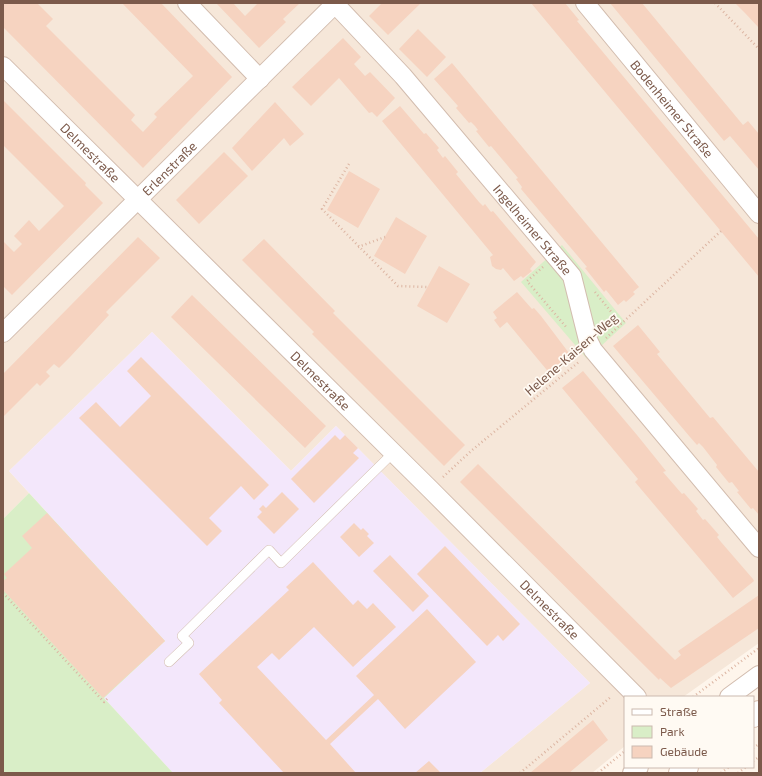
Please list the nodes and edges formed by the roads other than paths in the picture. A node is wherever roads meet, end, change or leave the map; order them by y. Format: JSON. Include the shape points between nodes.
{"nodes":[{"id":1,"x":187,"y":3,"type":"edge"},
{"id":2,"x":336,"y":3,"type":"edge"},
{"id":3,"x":585,"y":3,"type":"edge"},
{"id":4,"x":3,"y":66,"type":"edge"},
{"id":5,"x":260,"y":79,"type":"junction"},
{"id":6,"x":137,"y":200,"type":"junction"},
{"id":7,"x":759,"y":214,"type":"edge"},
{"id":8,"x":5,"y":326,"type":"edge"},
{"id":9,"x":393,"y":453,"type":"junction"},
{"id":10,"x":759,"y":548,"type":"edge"},
{"id":11,"x":169,"y":662,"type":"dead end"},
{"id":12,"x":759,"y":675,"type":"edge"},
{"id":13,"x":631,"y":691,"type":"edge"},
{"id":14,"x":730,"y":696,"type":"edge"}],
"edges":[{"from":1,"to":5,"type":"street"},
{"from":2,"to":5,"type":"street","name":"Erlenstraße"},
{"from":2,"to":10,"type":"street","name":"Ingelheimer Straße","via":[[403,76],[572,276],[588,340],[593,350]]},
{"from":3,"to":7,"type":"street","name":"Bodenheimer Straße"},
{"from":4,"to":6,"type":"street","name":"Delmestraße"},
{"from":5,"to":6,"type":"street","name":"Erlenstraße"},
{"from":6,"to":8,"type":"street","name":"Erlenstraße"},
{"from":6,"to":9,"type":"street","name":"Delmestraße"},
{"from":9,"to":11,"type":"lane","via":[[281,563],[269,550],[182,636],[189,643]]},
{"from":9,"to":13,"type":"street","name":"Delmestraße"},
{"from":12,"to":14,"type":"street"}]}
